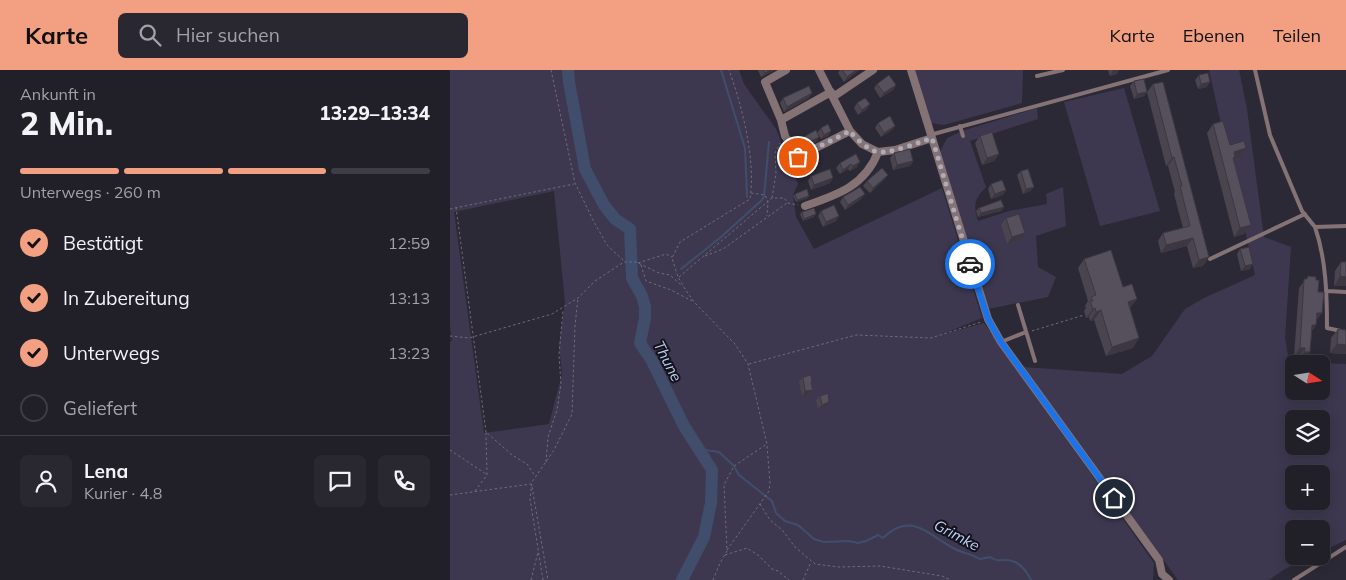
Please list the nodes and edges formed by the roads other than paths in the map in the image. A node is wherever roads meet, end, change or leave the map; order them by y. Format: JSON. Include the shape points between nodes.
{"nodes":[{"id":1,"x":786,"y":70,"type":"edge"},
{"id":2,"x":820,"y":70,"type":"edge"},
{"id":3,"x":873,"y":70,"type":"edge"},
{"id":4,"x":911,"y":70,"type":"edge"},
{"id":5,"x":1063,"y":70,"type":"edge"},
{"id":6,"x":1168,"y":70,"type":"edge"},
{"id":7,"x":1255,"y":70,"type":"edge"},
{"id":8,"x":1037,"y":76,"type":"dead end"},
{"id":9,"x":832,"y":95,"type":"junction"},
{"id":10,"x":780,"y":120,"type":"junction"},
{"id":11,"x":960,"y":126,"type":"junction"},
{"id":12,"x":850,"y":131,"type":"junction"},
{"id":13,"x":964,"y":136,"type":"dead end"},
{"id":14,"x":931,"y":137,"type":"junction"},
{"id":15,"x":878,"y":152,"type":"junction"},
{"id":16,"x":805,"y":206,"type":"road end"},
{"id":17,"x":1305,"y":214,"type":"junction"},
{"id":18,"x":1346,"y":226,"type":"edge"},
{"id":19,"x":1314,"y":227,"type":"junction"},
{"id":20,"x":1210,"y":259,"type":"edge"},
{"id":21,"x":1327,"y":291,"type":"junction"},
{"id":22,"x":1346,"y":292,"type":"edge"},
{"id":23,"x":1018,"y":305,"type":"dead end"},
{"id":24,"x":1026,"y":332,"type":"junction"},
{"id":25,"x":1346,"y":332,"type":"edge"},
{"id":26,"x":1001,"y":342,"type":"junction"},
{"id":27,"x":1035,"y":361,"type":"dead end"},
{"id":28,"x":1346,"y":547,"type":"edge"},
{"id":29,"x":1160,"y":577,"type":"edge"},
{"id":30,"x":1169,"y":580,"type":"edge"},
{"id":31,"x":1294,"y":580,"type":"edge"}],
"edges":[{"from":1,"to":10,"type":"street","via":[[765,82]]},
{"from":2,"to":9,"type":"street"},
{"from":3,"to":9,"type":"street"},
{"from":4,"to":14,"type":"street"},
{"from":5,"to":8,"type":"lane"},
{"from":6,"to":11,"type":"lane"},
{"from":7,"to":17,"type":"lane","via":[[1270,134]]},
{"from":9,"to":10,"type":"street"},
{"from":9,"to":12,"type":"street"},
{"from":10,"to":12,"type":"street","via":[[785,136],[798,157]]},
{"from":11,"to":13,"type":"lane"},
{"from":11,"to":14,"type":"lane"},
{"from":12,"to":15,"type":"street","via":[[862,144]]},
{"from":14,"to":15,"type":"street","via":[[895,150]]},
{"from":14,"to":26,"type":"street","via":[[988,319]]},
{"from":15,"to":16,"type":"street","via":[[874,163],[857,184]]},
{"from":17,"to":19,"type":"lane"},
{"from":17,"to":20,"type":"lane"},
{"from":18,"to":19,"type":"lane"},
{"from":19,"to":21,"type":"lane"},
{"from":21,"to":22,"type":"lane"},
{"from":21,"to":25,"type":"lane","via":[[1327,328]]},
{"from":23,"to":24,"type":"lane"},
{"from":24,"to":26,"type":"lane"},
{"from":24,"to":27,"type":"lane"},
{"from":26,"to":29,"type":"street","via":[[1159,560]]},
{"from":28,"to":31,"type":"lane"},
{"from":29,"to":30,"type":"street"}]}
